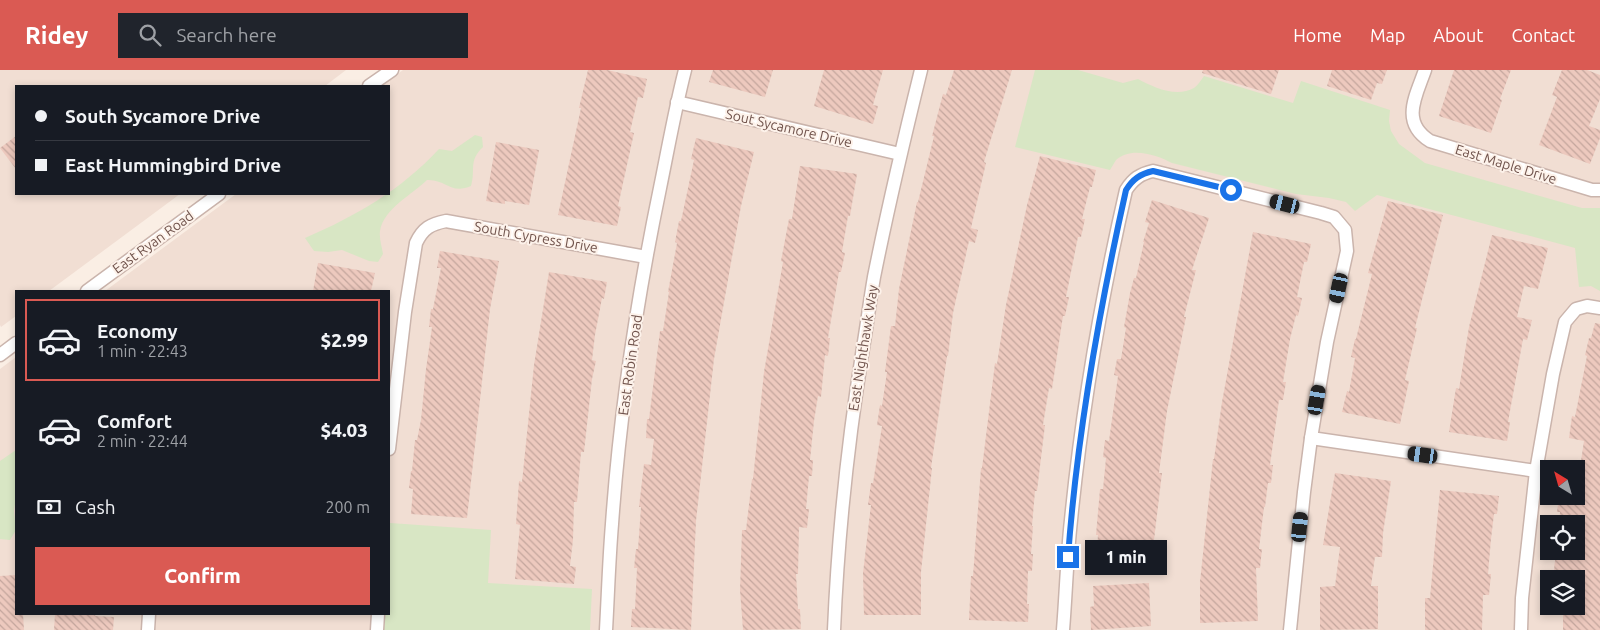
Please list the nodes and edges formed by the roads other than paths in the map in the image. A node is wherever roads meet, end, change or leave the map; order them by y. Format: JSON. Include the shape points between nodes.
{"nodes":[{"id":1,"x":392,"y":70,"type":"edge"},
{"id":2,"x":685,"y":70,"type":"edge"},
{"id":3,"x":921,"y":70,"type":"edge"},
{"id":4,"x":1425,"y":70,"type":"edge"},
{"id":5,"x":370,"y":85,"type":"edge"},
{"id":6,"x":677,"y":102,"type":"junction"},
{"id":7,"x":900,"y":154,"type":"junction"},
{"id":8,"x":1600,"y":190,"type":"edge"},
{"id":9,"x":218,"y":195,"type":"edge"},
{"id":10,"x":646,"y":257,"type":"junction"},
{"id":11,"x":88,"y":290,"type":"edge"},
{"id":12,"x":1600,"y":308,"type":"edge"},
{"id":13,"x":15,"y":344,"type":"edge"},
{"id":14,"x":0,"y":355,"type":"edge"},
{"id":15,"x":1311,"y":438,"type":"junction"},
{"id":16,"x":390,"y":440,"type":"edge"},
{"id":17,"x":1536,"y":471,"type":"junction"},
{"id":18,"x":149,"y":615,"type":"edge"},
{"id":19,"x":378,"y":615,"type":"edge"},
{"id":20,"x":148,"y":630,"type":"edge"},
{"id":21,"x":377,"y":630,"type":"edge"},
{"id":22,"x":606,"y":630,"type":"edge"},
{"id":23,"x":834,"y":630,"type":"edge"},
{"id":24,"x":1063,"y":630,"type":"edge"},
{"id":25,"x":1290,"y":630,"type":"edge"},
{"id":26,"x":1520,"y":630,"type":"edge"}],
"edges":[{"from":1,"to":5,"type":"street"},
{"from":2,"to":6,"type":"street","name":"East Robin Road"},
{"from":3,"to":7,"type":"street","name":"East Nighthawk Way"},
{"from":4,"to":8,"type":"street","name":"East Maple Drive","via":[[1412,108],[1412,118],[1422,136]]},
{"from":6,"to":7,"type":"street","name":"Sout Sycamore Drive"},
{"from":6,"to":10,"type":"street","name":"East Robin Road"},
{"from":7,"to":23,"type":"street","name":"East Nighthawk Way","via":[[874,278],[854,404]]},
{"from":9,"to":11,"type":"street","name":"East Ryan Road"},
{"from":10,"to":16,"type":"street","name":"South Cypress Drive","via":[[446,222],[427,227],[416,243]]},
{"from":10,"to":22,"type":"street","name":"East Robin Road","via":[[625,390]]},
{"from":12,"to":17,"type":"street","via":[[1587,306],[1576,310],[1565,322]]},
{"from":13,"to":14,"type":"street"},
{"from":15,"to":17,"type":"street"},
{"from":15,"to":24,"type":"street","via":[[1347,251],[1344,230],[1334,218],[1321,213],[1158,171],[1143,173],[1132,180],[1126,190],[1087,388],[1071,521]]},
{"from":15,"to":25,"type":"street"},
{"from":17,"to":26,"type":"street"},
{"from":18,"to":20,"type":"street"},
{"from":19,"to":21,"type":"street"}]}
